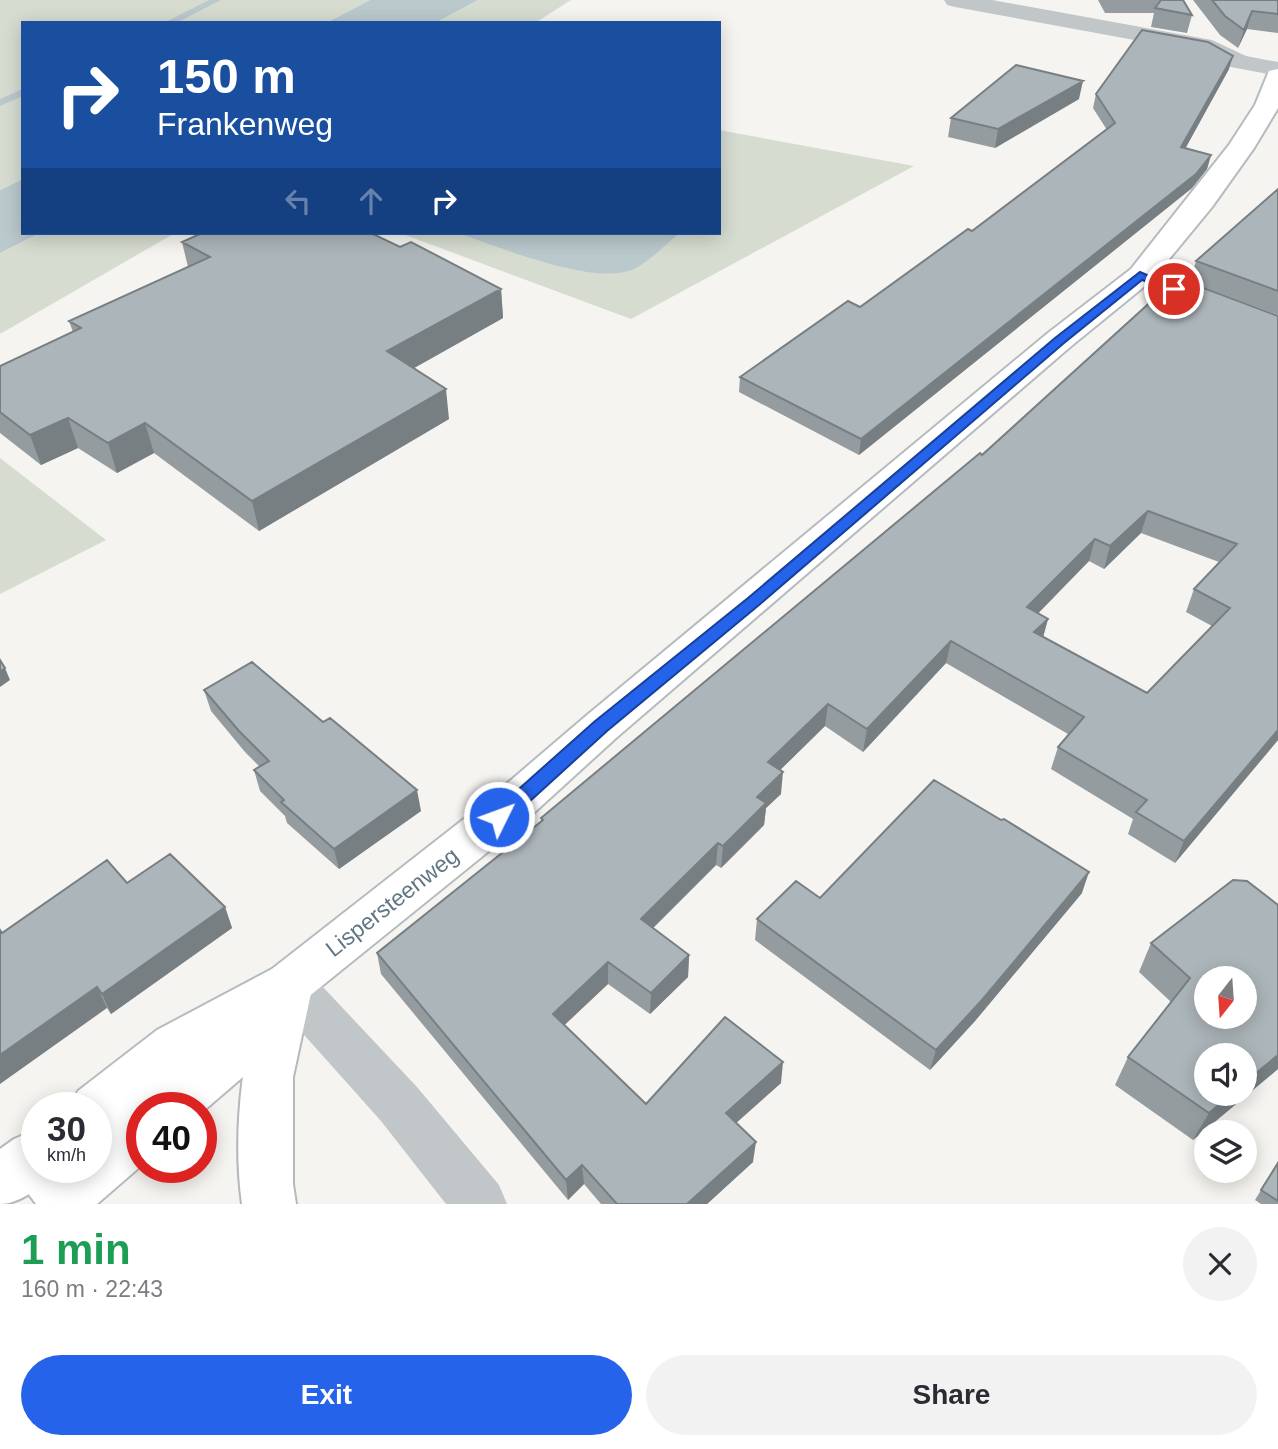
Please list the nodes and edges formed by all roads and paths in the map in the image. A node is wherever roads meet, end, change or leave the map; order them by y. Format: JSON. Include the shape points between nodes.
{"nodes":[{"id":1,"x":955,"y":0,"type":"edge"},
{"id":2,"x":1192,"y":20,"type":"dead end"},
{"id":3,"x":1212,"y":47,"type":"junction"},
{"id":4,"x":1278,"y":69,"type":"edge"},
{"id":5,"x":1278,"y":76,"type":"edge"},
{"id":6,"x":1140,"y":275,"type":"junction"},
{"id":7,"x":1278,"y":329,"type":"edge"},
{"id":8,"x":289,"y":984,"type":"junction"},
{"id":9,"x":188,"y":1092,"type":"edge"},
{"id":10,"x":112,"y":1095,"type":"edge"},
{"id":11,"x":269,"y":1204,"type":"edge"},
{"id":12,"x":480,"y":1204,"type":"edge"}],
"edges":[{"from":1,"to":3,"type":"street"},
{"from":2,"to":3,"type":"street"},
{"from":3,"to":4,"type":"street","via":[[1238,62]]},
{"from":5,"to":6,"type":"main road","name":"Lispersteenweg","via":[[1241,148]]},
{"from":6,"to":7,"type":"street"},
{"from":6,"to":8,"type":"main road","name":"Lispersteenweg","via":[[499,817]]},
{"from":8,"to":9,"type":"main road","via":[[246,1043]]},
{"from":8,"to":10,"type":"main road","via":[[175,1046]]},
{"from":8,"to":11,"type":"main road","via":[[267,1077],[265,1184]]},
{"from":8,"to":12,"type":"street","via":[[399,1104]]}]}
